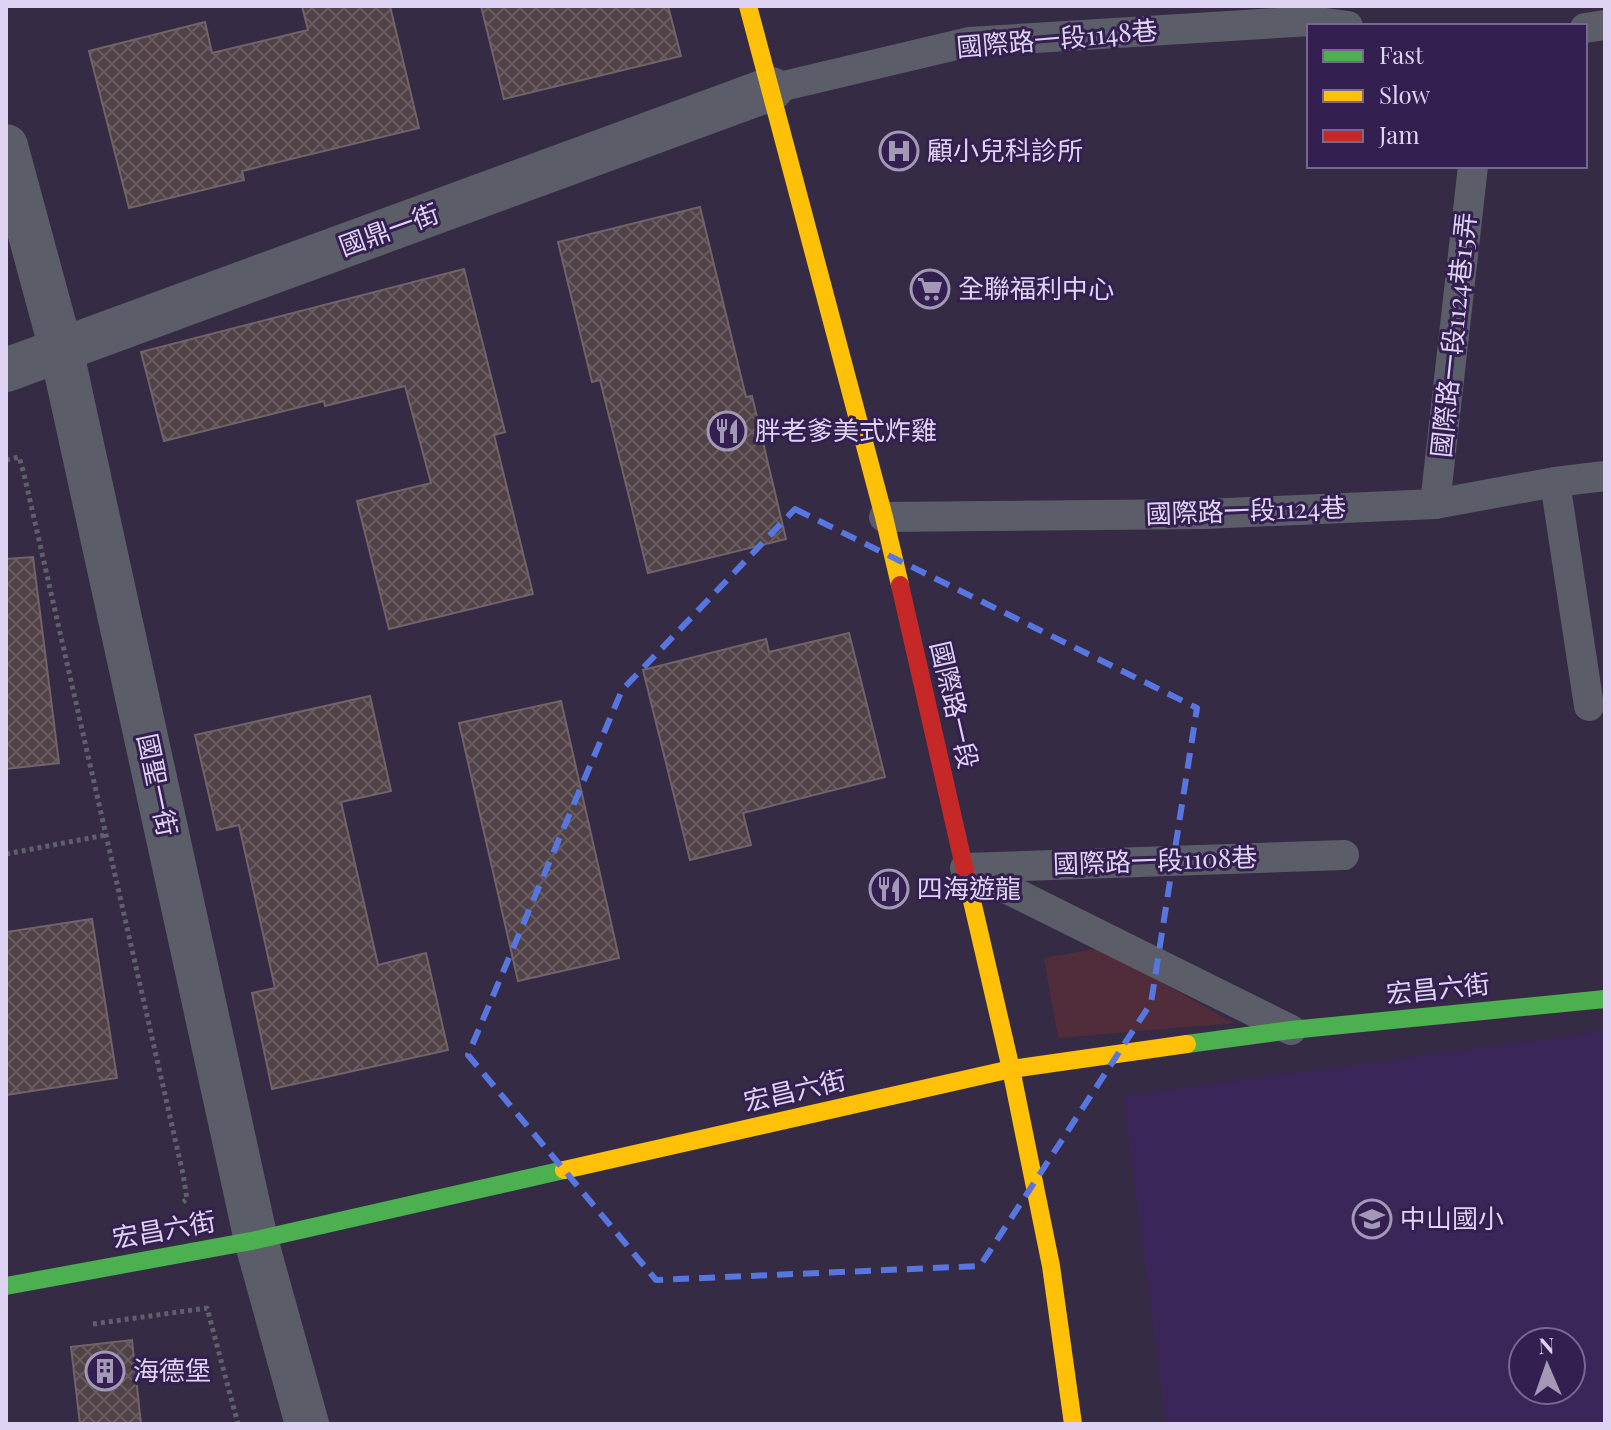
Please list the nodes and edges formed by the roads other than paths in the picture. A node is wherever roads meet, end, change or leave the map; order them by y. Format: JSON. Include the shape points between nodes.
{"nodes":[{"id":1,"x":748,"y":6,"type":"edge"},
{"id":2,"x":1333,"y":24,"type":"edge"},
{"id":3,"x":771,"y":89,"type":"junction"},
{"id":4,"x":6,"y":146,"type":"edge"},
{"id":5,"x":1473,"y":168,"type":"edge"},
{"id":6,"x":61,"y":349,"type":"junction"},
{"id":7,"x":6,"y":370,"type":"edge"},
{"id":8,"x":1605,"y":476,"type":"edge"},
{"id":9,"x":1555,"y":482,"type":"junction"},
{"id":10,"x":1435,"y":504,"type":"junction"},
{"id":11,"x":884,"y":517,"type":"junction"},
{"id":12,"x":1589,"y":706,"type":"dead end"},
{"id":13,"x":1344,"y":855,"type":"dead end"},
{"id":14,"x":965,"y":868,"type":"junction"},
{"id":15,"x":1605,"y":999,"type":"edge"},
{"id":16,"x":1291,"y":1030,"type":"junction"},
{"id":17,"x":1011,"y":1069,"type":"junction"},
{"id":18,"x":256,"y":1240,"type":"junction"},
{"id":19,"x":6,"y":1286,"type":"edge"},
{"id":20,"x":307,"y":1424,"type":"edge"},
{"id":21,"x":1073,"y":1424,"type":"edge"}],
"edges":[{"from":1,"to":3,"type":"street","name":"國際路一段"},
{"from":2,"to":3,"type":"lane","name":"國際路一段1148巷","via":[[1311,21],[969,42]]},
{"from":3,"to":6,"type":"street","name":"國鼎一街"},
{"from":3,"to":11,"type":"street","name":"國際路一段"},
{"from":4,"to":6,"type":"street","name":"國聖一街"},
{"from":5,"to":10,"type":"lane","name":"國際路一段1124巷15弄"},
{"from":6,"to":7,"type":"street","name":"國鼎一街"},
{"from":6,"to":18,"type":"street","name":"國聖一街"},
{"from":8,"to":9,"type":"lane","name":"國際路一段1124巷"},
{"from":9,"to":10,"type":"lane","name":"國際路一段1124巷"},
{"from":9,"to":12,"type":"lane"},
{"from":10,"to":11,"type":"lane","name":"國際路一段1124巷","via":[[1205,514]]},
{"from":11,"to":14,"type":"street","name":"國際路一段"},
{"from":13,"to":14,"type":"lane","name":"國際路一段1108巷"},
{"from":14,"to":16,"type":"lane"},
{"from":14,"to":17,"type":"street","name":"國際路一段"},
{"from":15,"to":16,"type":"street","name":"宏昌六街"},
{"from":16,"to":17,"type":"street","name":"宏昌六街"},
{"from":17,"to":18,"type":"street","name":"宏昌六街"},
{"from":17,"to":21,"type":"street","name":"國際路一段","via":[[1051,1266]]},
{"from":18,"to":19,"type":"street","name":"宏昌六街"},
{"from":18,"to":20,"type":"street","name":"國聖一街"}]}
